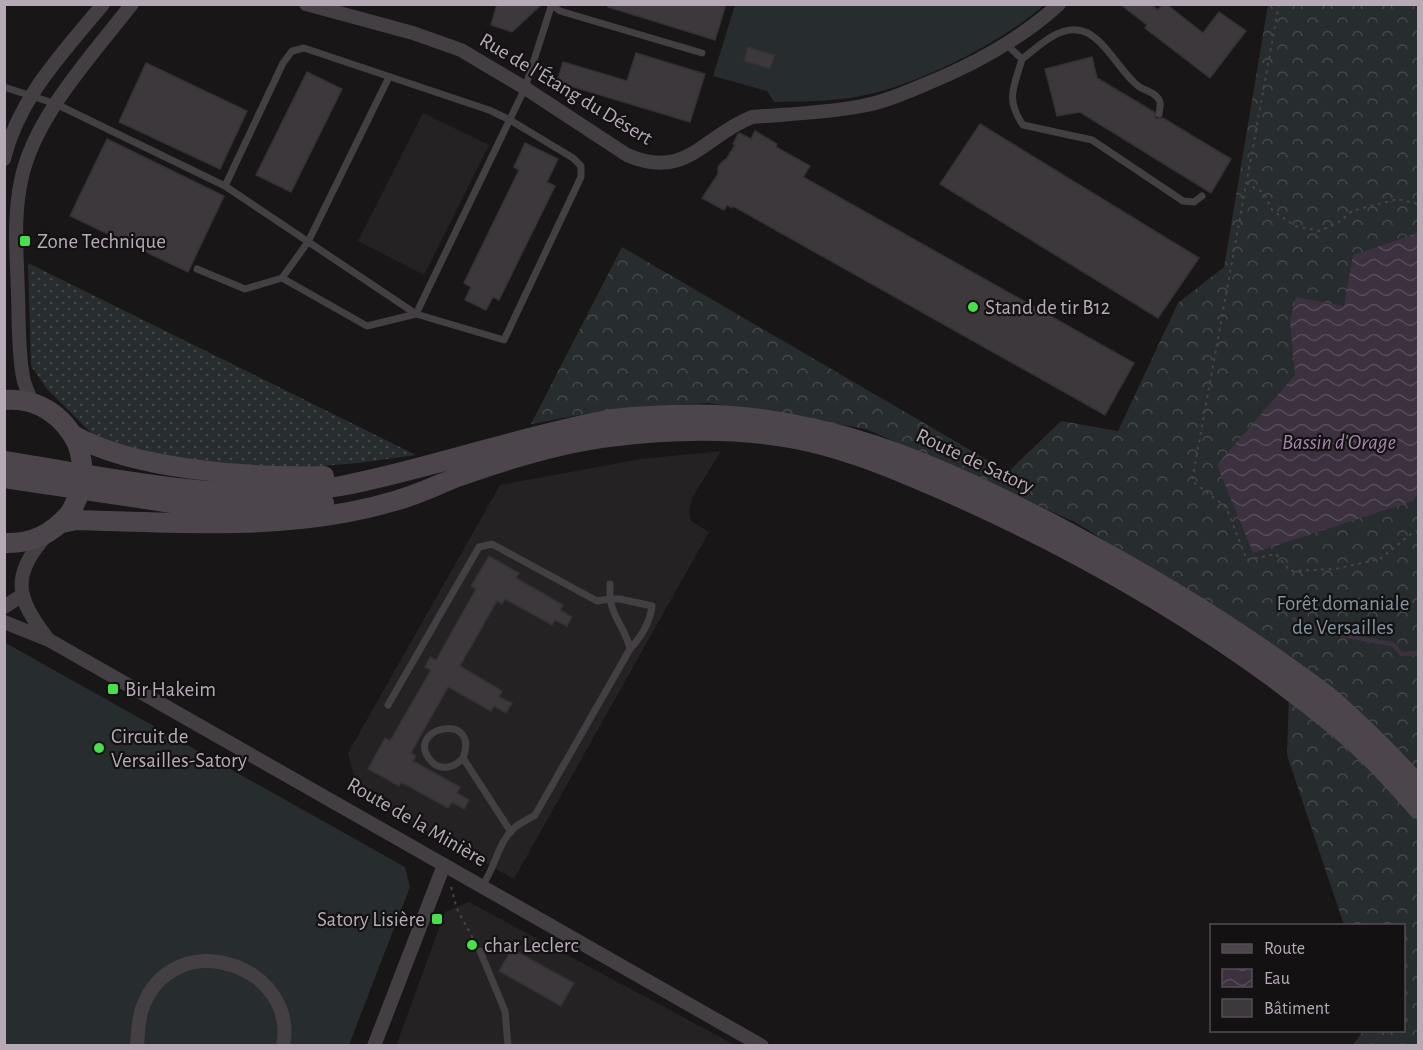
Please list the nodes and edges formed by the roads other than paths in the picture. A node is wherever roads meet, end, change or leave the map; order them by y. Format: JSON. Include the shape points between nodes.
{"nodes":[{"id":1,"x":103,"y":4,"type":"edge"},
{"id":2,"x":132,"y":4,"type":"edge"},
{"id":3,"x":306,"y":4,"type":"edge"},
{"id":4,"x":1059,"y":4,"type":"edge"},
{"id":5,"x":550,"y":6,"type":"edge"},
{"id":6,"x":1007,"y":45,"type":"junction"},
{"id":7,"x":702,"y":53,"type":"dead end"},
{"id":8,"x":1022,"y":59,"type":"junction"},
{"id":9,"x":389,"y":77,"type":"junction"},
{"id":10,"x":4,"y":87,"type":"edge"},
{"id":11,"x":525,"y":88,"type":"junction"},
{"id":12,"x":31,"y":95,"type":"junction"},
{"id":13,"x":56,"y":104,"type":"junction"},
{"id":14,"x":1159,"y":114,"type":"dead end"},
{"id":15,"x":510,"y":120,"type":"junction"},
{"id":16,"x":11,"y":123,"type":"edge"},
{"id":17,"x":5,"y":154,"type":"edge"},
{"id":18,"x":225,"y":186,"type":"junction"},
{"id":19,"x":1202,"y":196,"type":"dead end"},
{"id":20,"x":308,"y":242,"type":"junction"},
{"id":21,"x":196,"y":268,"type":"dead end"},
{"id":22,"x":282,"y":278,"type":"junction"},
{"id":23,"x":416,"y":314,"type":"junction"},
{"id":24,"x":4,"y":399,"type":"edge"},
{"id":25,"x":32,"y":402,"type":"junction"},
{"id":26,"x":76,"y":440,"type":"junction"},
{"id":27,"x":4,"y":461,"type":"edge"},
{"id":28,"x":434,"y":465,"type":"junction"},
{"id":29,"x":462,"y":476,"type":"junction"},
{"id":30,"x":4,"y":478,"type":"edge"},
{"id":31,"x":60,"y":523,"type":"junction"},
{"id":32,"x":4,"y":543,"type":"edge"},
{"id":33,"x":610,"y":584,"type":"dead end"},
{"id":34,"x":21,"y":596,"type":"junction"},
{"id":35,"x":610,"y":599,"type":"junction"},
{"id":36,"x":4,"y":606,"type":"edge"},
{"id":37,"x":4,"y":622,"type":"edge"},
{"id":38,"x":49,"y":640,"type":"junction"},
{"id":39,"x":630,"y":649,"type":"junction"},
{"id":40,"x":388,"y":705,"type":"dead end"},
{"id":41,"x":463,"y":758,"type":"junction"},
{"id":42,"x":1419,"y":785,"type":"edge"},
{"id":43,"x":1419,"y":809,"type":"edge"},
{"id":44,"x":511,"y":832,"type":"junction"},
{"id":45,"x":444,"y":865,"type":"junction"},
{"id":46,"x":482,"y":886,"type":"junction"},
{"id":47,"x":480,"y":951,"type":"road end"},
{"id":48,"x":137,"y":1046,"type":"edge"},
{"id":49,"x":283,"y":1046,"type":"edge"},
{"id":50,"x":374,"y":1046,"type":"edge"},
{"id":51,"x":508,"y":1046,"type":"edge"},
{"id":52,"x":762,"y":1046,"type":"edge"}],
"edges":[{"from":1,"to":12,"type":"street"},
{"from":2,"to":13,"type":"street"},
{"from":3,"to":11,"type":"street","name":"Rue de l'Étang du Désert","via":[[461,50]]},
{"from":4,"to":6,"type":"street","name":"Rue de l'Étang du Désert"},
{"from":5,"to":7,"type":"lane"},
{"from":5,"to":11,"type":"lane"},
{"from":6,"to":8,"type":"lane"},
{"from":6,"to":11,"type":"street","name":"Rue de l'Étang du Désert","via":[[892,99],[752,117],[735,123],[693,154],[660,164],[627,155]]},
{"from":8,"to":14,"type":"lane","via":[[1054,35],[1068,30],[1093,35],[1137,86],[1156,96],[1161,105]]},
{"from":8,"to":19,"type":"lane","via":[[1012,96],[1014,111],[1023,125],[1092,140],[1183,201],[1194,202]]},
{"from":9,"to":15,"type":"lane"},
{"from":9,"to":18,"type":"lane","via":[[304,48],[292,51]]},
{"from":9,"to":20,"type":"lane"},
{"from":10,"to":12,"type":"lane"},
{"from":11,"to":15,"type":"lane"},
{"from":12,"to":13,"type":"lane"},
{"from":12,"to":16,"type":"street"},
{"from":13,"to":18,"type":"lane"},
{"from":13,"to":25,"type":"street","via":[[32,148],[21,179],[15,219],[23,378]]},
{"from":15,"to":23,"type":"lane"},
{"from":15,"to":23,"type":"lane","via":[[581,166],[580,177],[504,340]]},
{"from":16,"to":17,"type":"street"},
{"from":18,"to":20,"type":"lane"},
{"from":20,"to":22,"type":"lane"},
{"from":20,"to":23,"type":"lane"},
{"from":21,"to":22,"type":"lane","via":[[245,289]]},
{"from":22,"to":23,"type":"lane","via":[[367,326]]},
{"from":24,"to":25,"type":"main road"},
{"from":25,"to":26,"type":"main road","via":[[56,415]]},
{"from":26,"to":28,"type":"main road","via":[[141,458],[246,475],[340,475]]},
{"from":26,"to":31,"type":"main road","bridge":true,"via":[[82,457],[83,481]]},
{"from":27,"to":28,"type":"main road","via":[[186,489],[231,492],[338,486]]},
{"from":28,"to":42,"type":"main road","name":"Route de Satory","via":[[485,448],[606,420],[674,415],[732,415],[781,421],[902,454],[993,493],[1114,556],[1224,622],[1328,696]]},
{"from":29,"to":30,"type":"main road","via":[[312,506],[245,508],[172,503]]},
{"from":29,"to":31,"type":"main road","via":[[399,500],[294,520],[240,524],[76,520]]},
{"from":29,"to":43,"type":"main road","name":"Route de Satory","via":[[544,450],[607,437],[675,431],[780,436],[896,470],[988,510],[1120,578],[1214,635],[1368,754]]},
{"from":31,"to":32,"type":"main road","via":[[28,542]]},
{"from":31,"to":34,"type":"street","via":[[27,564]]},
{"from":33,"to":35,"type":"lane"},
{"from":34,"to":36,"type":"street"},
{"from":34,"to":38,"type":"street"},
{"from":35,"to":39,"type":"lane"},
{"from":35,"to":39,"type":"lane","via":[[652,606],[641,637]]},
{"from":35,"to":40,"type":"lane","via":[[597,601],[492,544],[479,547]]},
{"from":37,"to":38,"type":"street","name":"Route de la Minière"},
{"from":38,"to":45,"type":"street","name":"Route de la Minière"},
{"from":39,"to":44,"type":"lane","via":[[535,815]]},
{"from":41,"to":41,"type":"lane","via":[[453,766],[434,764],[426,748],[429,736],[439,728],[457,730],[465,740]]},
{"from":41,"to":44,"type":"lane"},
{"from":44,"to":46,"type":"lane"},
{"from":45,"to":46,"type":"street","name":"Route de la Minière"},
{"from":45,"to":50,"type":"street"},
{"from":46,"to":52,"type":"street","name":"Route de la Minière"},
{"from":47,"to":51,"type":"lane","via":[[505,1011]]},
{"from":48,"to":49,"type":"street","via":[[142,1009],[160,979],[174,968],[218,961],[255,976],[269,988],[282,1018]]}]}
